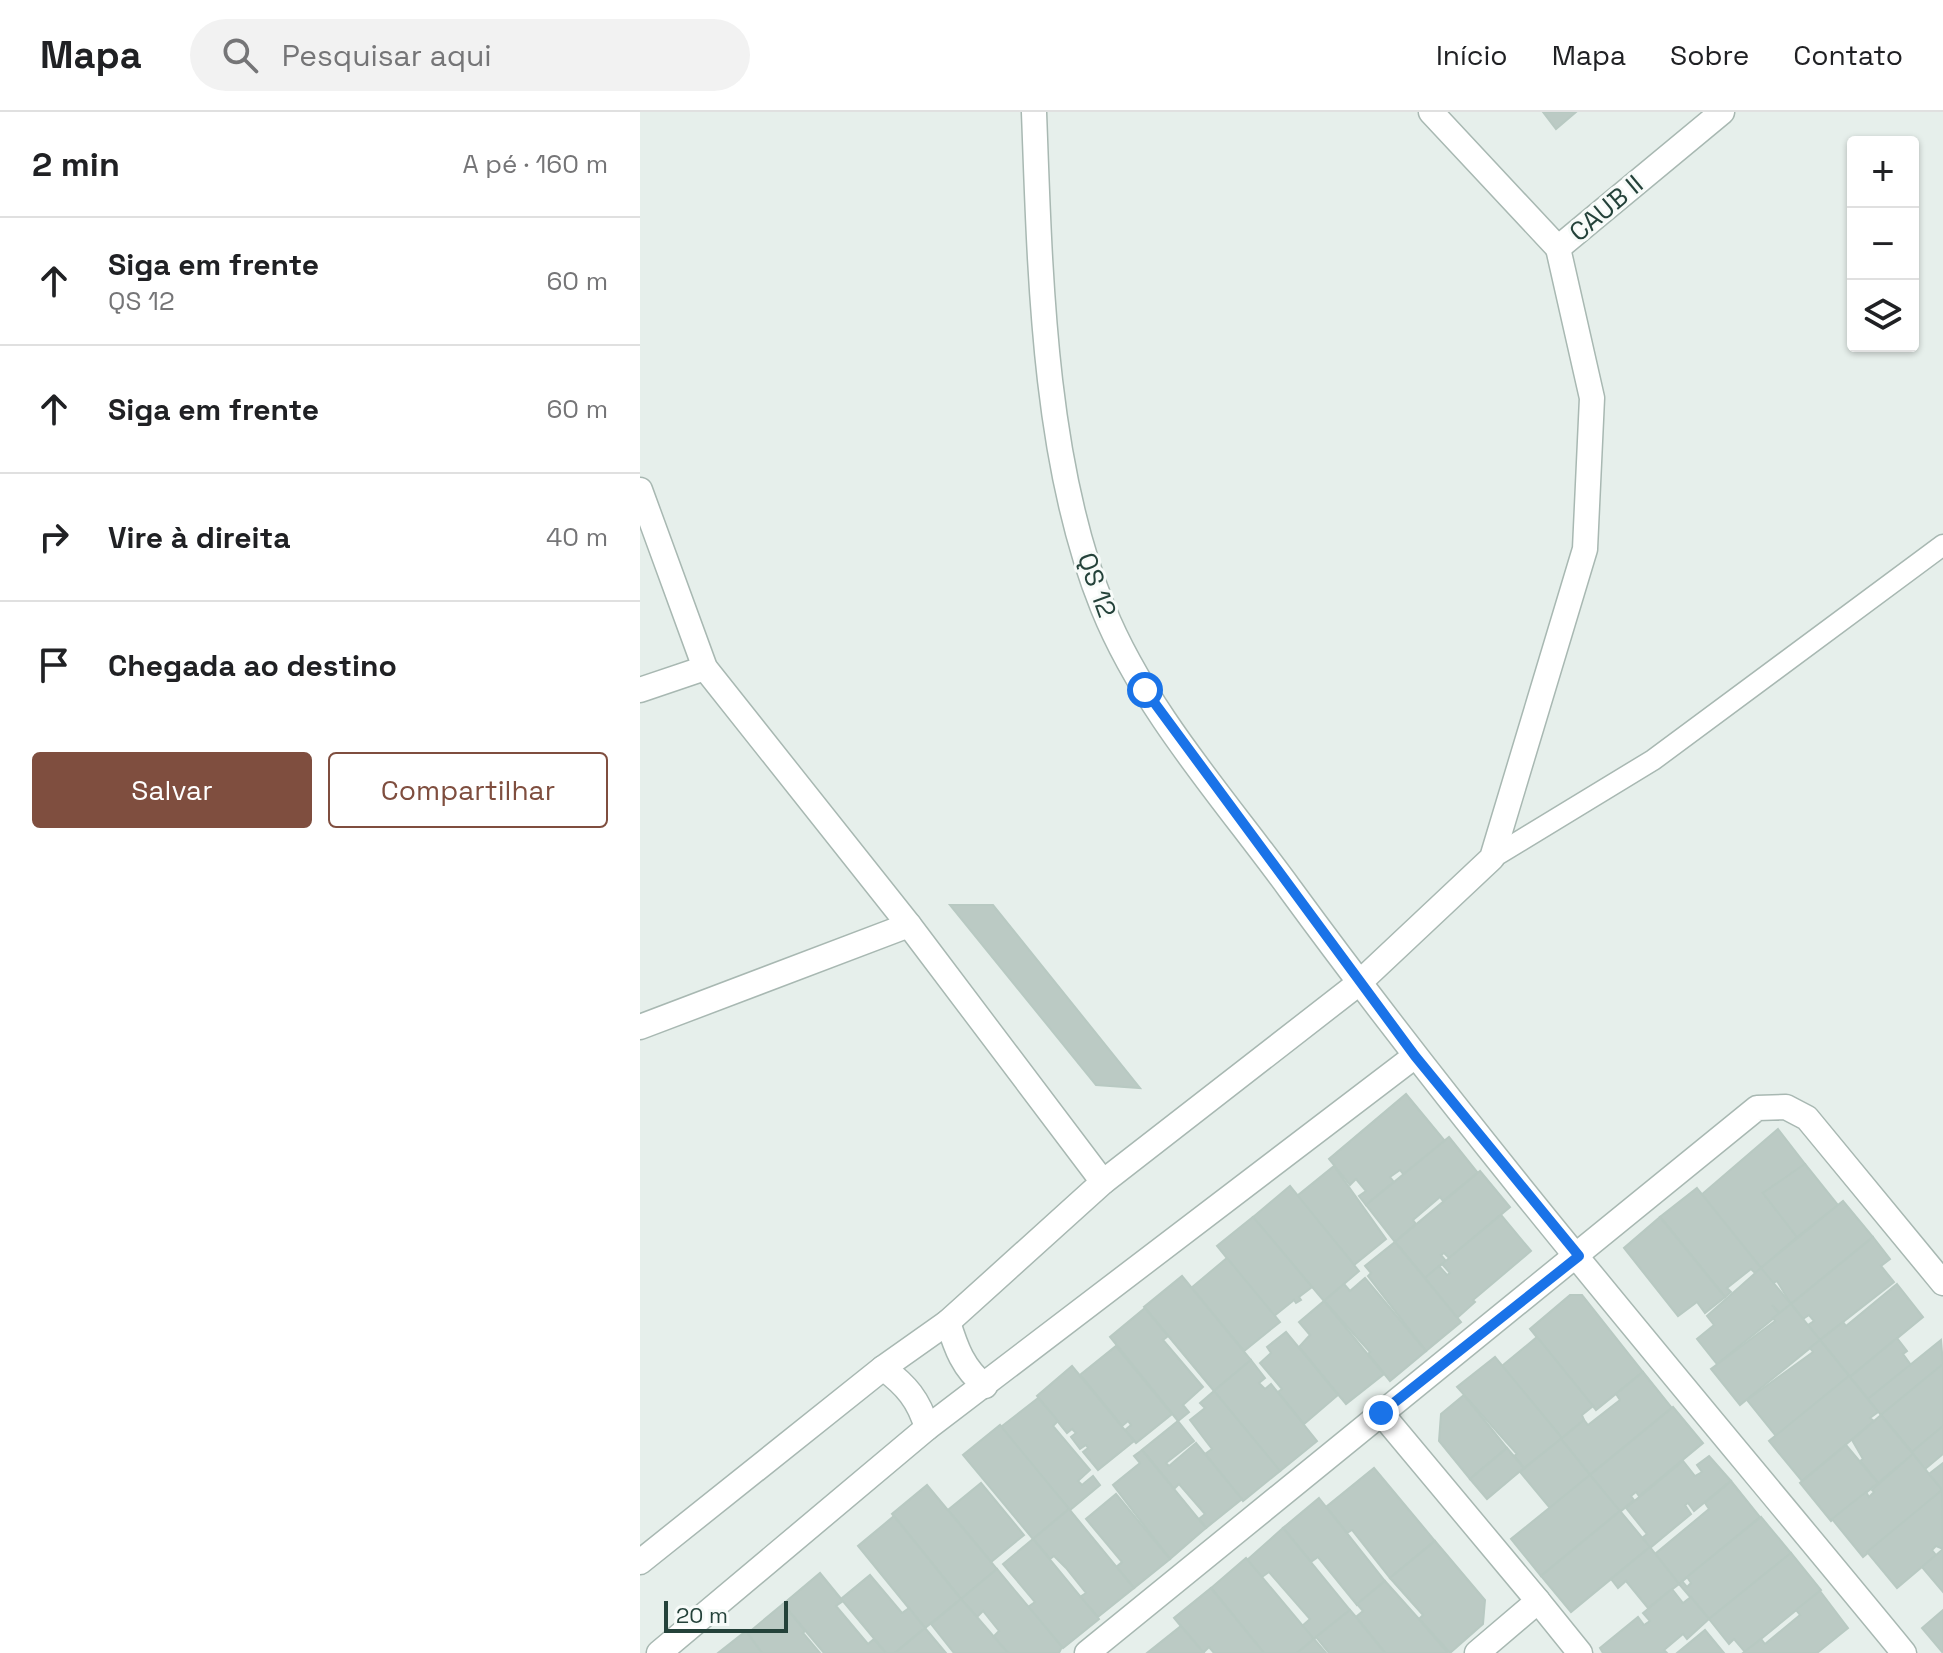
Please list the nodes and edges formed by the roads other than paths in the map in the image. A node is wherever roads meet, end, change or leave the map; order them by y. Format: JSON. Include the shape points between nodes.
{"nodes":[{"id":1,"x":1034,"y":112,"type":"edge"},
{"id":2,"x":1431,"y":112,"type":"edge"},
{"id":3,"x":1722,"y":112,"type":"edge"},
{"id":4,"x":1558,"y":248,"type":"junction"},
{"id":5,"x":640,"y":490,"type":"edge"},
{"id":6,"x":1943,"y":545,"type":"edge"},
{"id":7,"x":705,"y":668,"type":"junction"},
{"id":8,"x":640,"y":690,"type":"edge"},
{"id":9,"x":1492,"y":858,"type":"junction"},
{"id":10,"x":909,"y":925,"type":"junction"},
{"id":11,"x":1359,"y":983,"type":"junction"},
{"id":12,"x":640,"y":1027,"type":"edge"},
{"id":13,"x":1415,"y":1056,"type":"junction"},
{"id":14,"x":1103,"y":1182,"type":"junction"},
{"id":15,"x":1579,"y":1256,"type":"junction"},
{"id":16,"x":1943,"y":1283,"type":"edge"},
{"id":17,"x":948,"y":1322,"type":"junction"},
{"id":18,"x":883,"y":1368,"type":"junction"},
{"id":19,"x":985,"y":1386,"type":"junction"},
{"id":20,"x":1381,"y":1413,"type":"junction"},
{"id":21,"x":927,"y":1428,"type":"junction"},
{"id":22,"x":640,"y":1562,"type":"edge"},
{"id":23,"x":1538,"y":1601,"type":"junction"},
{"id":24,"x":659,"y":1653,"type":"edge"},
{"id":25,"x":1087,"y":1653,"type":"edge"},
{"id":26,"x":1477,"y":1653,"type":"edge"},
{"id":27,"x":1580,"y":1653,"type":"edge"},
{"id":28,"x":1904,"y":1653,"type":"edge"}],
"edges":[{"from":1,"to":11,"type":"street","name":"QS 12","via":[[1041,289],[1068,498],[1103,609],[1145,690]]},
{"from":2,"to":4,"type":"street","name":"CAUB II"},
{"from":3,"to":4,"type":"street","name":"CAUB II"},
{"from":4,"to":9,"type":"street","via":[[1592,398],[1585,549]]},
{"from":5,"to":7,"type":"street"},
{"from":6,"to":9,"type":"lane","via":[[1653,760]]},
{"from":7,"to":8,"type":"street"},
{"from":7,"to":10,"type":"street"},
{"from":9,"to":11,"type":"street"},
{"from":10,"to":12,"type":"street"},
{"from":10,"to":14,"type":"street"},
{"from":11,"to":13,"type":"street","name":"QS 12"},
{"from":11,"to":14,"type":"street"},
{"from":13,"to":15,"type":"street","name":"QS 12"},
{"from":13,"to":19,"type":"street"},
{"from":14,"to":17,"type":"street"},
{"from":15,"to":16,"type":"street","via":[[1757,1108],[1786,1107],[1807,1118]]},
{"from":15,"to":20,"type":"street"},
{"from":15,"to":28,"type":"street","name":"QS 12"},
{"from":17,"to":18,"type":"street"},
{"from":17,"to":19,"type":"street","via":[[963,1362]]},
{"from":18,"to":21,"type":"street","via":[[920,1403]]},
{"from":18,"to":22,"type":"street"},
{"from":19,"to":21,"type":"street"},
{"from":20,"to":23,"type":"street"},
{"from":20,"to":25,"type":"street"},
{"from":21,"to":24,"type":"street"},
{"from":23,"to":26,"type":"street"},
{"from":23,"to":27,"type":"street"}]}
